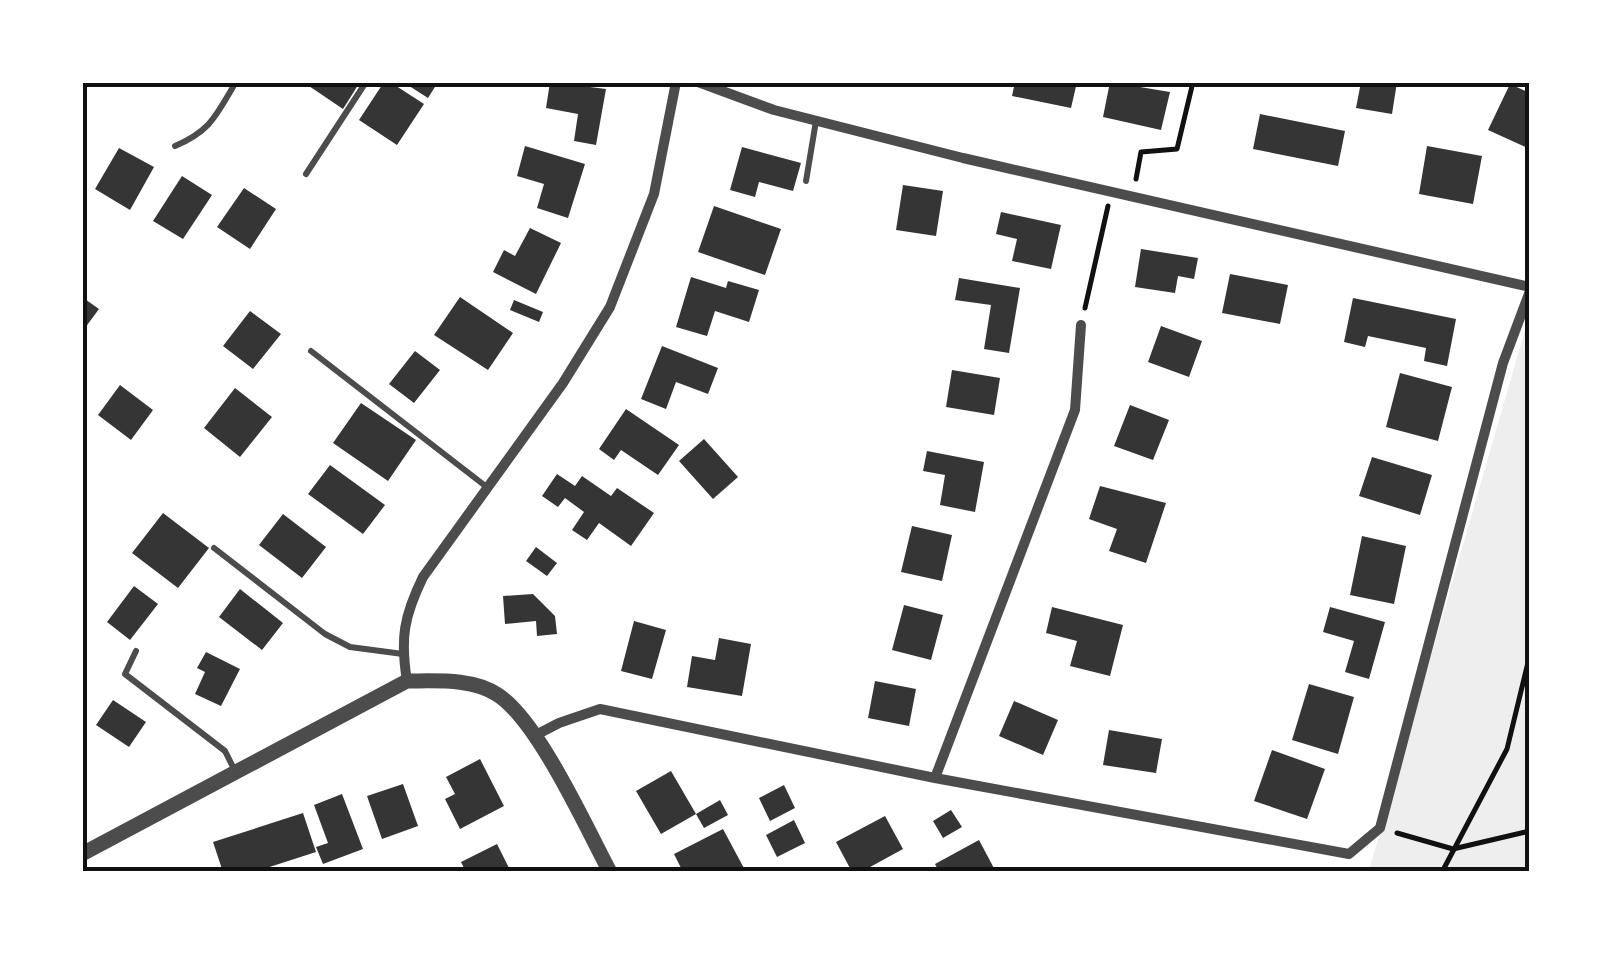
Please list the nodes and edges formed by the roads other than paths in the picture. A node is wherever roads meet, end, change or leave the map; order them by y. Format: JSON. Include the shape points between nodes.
{"nodes":[{"id":1,"x":236,"y":82,"type":"edge"},
{"id":2,"x":366,"y":82,"type":"edge"},
{"id":3,"x":676,"y":82,"type":"edge"},
{"id":4,"x":698,"y":82,"type":"edge"},
{"id":5,"x":816,"y":120,"type":"junction"},
{"id":6,"x":175,"y":146,"type":"dead end"},
{"id":7,"x":306,"y":174,"type":"dead end"},
{"id":8,"x":806,"y":181,"type":"dead end"},
{"id":9,"x":1530,"y":289,"type":"edge"},
{"id":10,"x":1081,"y":326,"type":"road end"},
{"id":11,"x":311,"y":351,"type":"dead end"},
{"id":12,"x":488,"y":488,"type":"junction"},
{"id":13,"x":214,"y":548,"type":"dead end"},
{"id":14,"x":136,"y":651,"type":"dead end"},
{"id":15,"x":403,"y":654,"type":"junction"},
{"id":16,"x":408,"y":681,"type":"junction"},
{"id":17,"x":534,"y":736,"type":"junction"},
{"id":18,"x":236,"y":772,"type":"junction"},
{"id":19,"x":935,"y":778,"type":"junction"},
{"id":20,"x":82,"y":836,"type":"edge"},
{"id":21,"x":90,"y":850,"type":"edge"},
{"id":22,"x":610,"y":872,"type":"edge"}],
"edges":[{"from":1,"to":6,"type":"lane","via":[[200,136]]},
{"from":2,"to":7,"type":"lane"},
{"from":3,"to":12,"type":"street","via":[[654,194],[610,307]]},
{"from":4,"to":5,"type":"street"},
{"from":5,"to":8,"type":"lane"},
{"from":5,"to":9,"type":"street"},
{"from":9,"to":19,"type":"street","via":[[1503,364],[1380,828],[1349,854]]},
{"from":10,"to":19,"type":"street","via":[[1075,410]]},
{"from":11,"to":12,"type":"lane"},
{"from":12,"to":15,"type":"street","via":[[423,577],[408,610]]},
{"from":13,"to":15,"type":"lane","via":[[325,634],[350,648]]},
{"from":14,"to":18,"type":"lane","via":[[125,674],[225,751]]},
{"from":15,"to":16,"type":"street"},
{"from":16,"to":17,"type":"street","via":[[453,681],[496,693]]},
{"from":16,"to":18,"type":"street"},
{"from":17,"to":19,"type":"street","via":[[600,709]]},
{"from":17,"to":22,"type":"street"},
{"from":18,"to":21,"type":"street"},
{"from":20,"to":21,"type":"street"}]}
